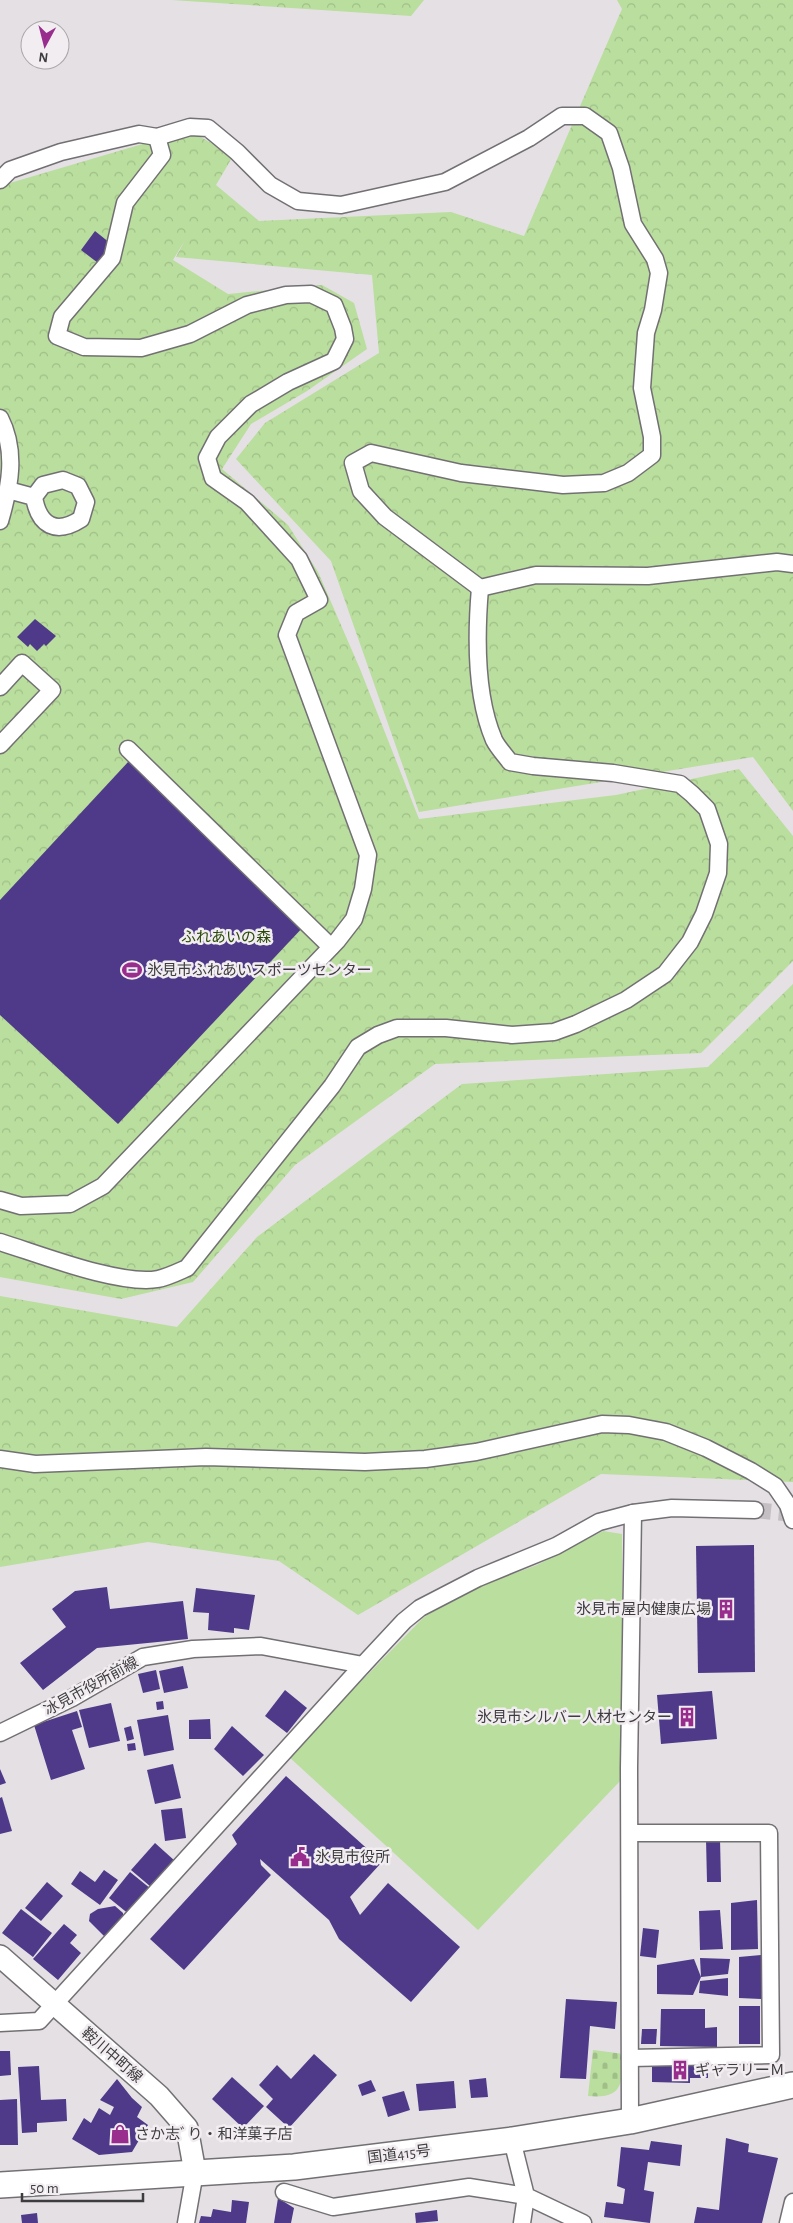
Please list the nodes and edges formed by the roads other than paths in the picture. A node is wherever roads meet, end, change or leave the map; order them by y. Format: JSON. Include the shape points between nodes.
{"nodes":[{"id":1,"x":157,"y":137,"type":"junction"},
{"id":2,"x":0,"y":180,"type":"edge"},
{"id":3,"x":0,"y":418,"type":"edge"},
{"id":4,"x":8,"y":490,"type":"junction"},
{"id":5,"x":34,"y":497,"type":"dead end"},
{"id":6,"x":0,"y":521,"type":"edge"},
{"id":7,"x":793,"y":564,"type":"edge"},
{"id":8,"x":480,"y":588,"type":"junction"},
{"id":9,"x":0,"y":687,"type":"edge"},
{"id":10,"x":0,"y":745,"type":"edge"},
{"id":11,"x":128,"y":749,"type":"dead end"},
{"id":12,"x":331,"y":947,"type":"junction"},
{"id":13,"x":0,"y":1200,"type":"edge"},
{"id":14,"x":0,"y":1242,"type":"edge"},
{"id":15,"x":0,"y":1459,"type":"edge"},
{"id":16,"x":755,"y":1510,"type":"tunnel mouth"},
{"id":17,"x":633,"y":1513,"type":"junction"},
{"id":18,"x":793,"y":1520,"type":"edge"},
{"id":19,"x":363,"y":1665,"type":"junction"},
{"id":20,"x":0,"y":1733,"type":"edge"},
{"id":21,"x":630,"y":1833,"type":"junction"},
{"id":22,"x":0,"y":1956,"type":"edge"},
{"id":23,"x":54,"y":2006,"type":"junction"},
{"id":24,"x":0,"y":2023,"type":"edge"},
{"id":25,"x":630,"y":2058,"type":"junction"},
{"id":26,"x":793,"y":2085,"type":"edge"},
{"id":27,"x":630,"y":2121,"type":"junction"},
{"id":28,"x":512,"y":2140,"type":"junction"},
{"id":29,"x":195,"y":2172,"type":"junction"},
{"id":30,"x":0,"y":2185,"type":"edge"},
{"id":31,"x":284,"y":2192,"type":"dead end"},
{"id":32,"x":526,"y":2196,"type":"junction"},
{"id":33,"x":793,"y":2202,"type":"edge"},
{"id":34,"x":186,"y":2223,"type":"edge"},
{"id":35,"x":522,"y":2223,"type":"edge"},
{"id":36,"x":584,"y":2223,"type":"edge"},
{"id":37,"x":788,"y":2223,"type":"edge"}],
"edges":[{"from":1,"to":2,"type":"street","via":[[139,134],[62,152],[10,170]]},
{"from":1,"to":8,"type":"street","via":[[190,127],[208,128],[270,184],[298,201],[341,205],[445,182],[529,138],[562,116],[585,116],[609,133],[621,168],[633,224],[655,259],[659,273],[646,332],[642,388],[652,437],[652,455],[628,473],[604,483],[563,485],[461,473],[371,453],[353,463],[361,491],[386,517]]},
{"from":1,"to":12,"type":"street","via":[[162,155],[125,203],[112,258],[62,317],[57,336],[84,347],[141,348],[190,334],[247,305],[286,295],[311,294],[334,305],[344,328],[345,339],[334,361],[288,382],[251,404],[218,437],[207,458],[213,478],[247,502],[299,559],[319,600],[296,613],[287,635],[368,855],[354,919]]},
{"from":3,"to":4,"type":"street","via":[[7,431],[12,466]]},
{"from":4,"to":5,"type":"street"},
{"from":4,"to":6,"type":"street"},
{"from":7,"to":8,"type":"street","via":[[777,562],[648,576],[536,575]]},
{"from":8,"to":14,"type":"street","via":[[478,621],[482,699],[495,742],[510,762],[680,784],[707,809],[719,844],[718,873],[690,942],[665,974],[626,1000],[554,1032],[512,1035],[446,1028],[397,1028],[358,1047],[332,1086],[187,1268],[158,1279],[134,1279],[99,1273]]},
{"from":9,"to":10,"type":"street","via":[[22,663],[52,690]]},
{"from":11,"to":12,"type":"street"},
{"from":12,"to":13,"type":"street","via":[[102,1186],[70,1204],[21,1206]]},
{"from":15,"to":18,"type":"street","via":[[35,1464],[206,1457],[365,1462],[417,1460],[476,1452],[602,1424],[629,1425],[666,1432],[751,1471],[775,1486],[788,1505]]},
{"from":16,"to":17,"type":"street","via":[[672,1508]]},
{"from":17,"to":19,"type":"street","via":[[600,1522],[556,1546],[478,1578],[420,1608]]},
{"from":17,"to":21,"type":"street"},
{"from":19,"to":20,"type":"street","name":"冰見市役所前線","via":[[261,1646],[193,1649],[143,1657],[72,1698]]},
{"from":19,"to":23,"type":"street"},
{"from":21,"to":25,"type":"street"},
{"from":21,"to":25,"type":"street","via":[[769,1833],[771,2055]]},
{"from":22,"to":23,"type":"main road","name":"鞍川中町線"},
{"from":23,"to":24,"type":"street","via":[[39,2021]]},
{"from":23,"to":29,"type":"main road","name":"鞍川中町線","via":[[159,2096],[187,2128]]},
{"from":25,"to":27,"type":"street"},
{"from":26,"to":27,"type":"highway","name":"国道415号"},
{"from":27,"to":28,"type":"highway","name":"国道415号"},
{"from":28,"to":29,"type":"highway","name":"国道415号","via":[[294,2167]]},
{"from":28,"to":32,"type":"street"},
{"from":29,"to":30,"type":"highway","name":"国道415号"},
{"from":29,"to":34,"type":"street"},
{"from":31,"to":32,"type":"street","via":[[333,2207],[469,2187]]},
{"from":32,"to":35,"type":"street"},
{"from":32,"to":36,"type":"street"},
{"from":33,"to":37,"type":"street"}]}
